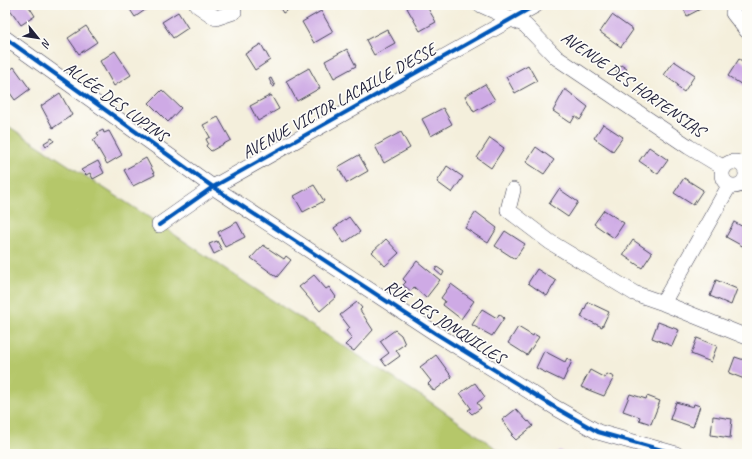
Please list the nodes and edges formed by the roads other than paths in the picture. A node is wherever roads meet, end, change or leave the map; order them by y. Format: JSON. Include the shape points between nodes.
{"nodes":[{"id":1,"x":197,"y":5,"type":"edge"},
{"id":2,"x":481,"y":5,"type":"edge"},
{"id":3,"x":533,"y":7,"type":"edge"},
{"id":4,"x":234,"y":12,"type":"dead end"},
{"id":5,"x":733,"y":12,"type":"dead end"},
{"id":6,"x":511,"y":18,"type":"junction"},
{"id":7,"x":525,"y":25,"type":"junction"},
{"id":8,"x":747,"y":31,"type":"edge"},
{"id":9,"x":5,"y":38,"type":"edge"},
{"id":10,"x":744,"y":159,"type":"edge"},
{"id":11,"x":724,"y":168,"type":"junction"},
{"id":12,"x":740,"y":183,"type":"edge"},
{"id":13,"x":213,"y":187,"type":"junction"},
{"id":14,"x":513,"y":190,"type":"dead end"},
{"id":15,"x":159,"y":225,"type":"dead end"},
{"id":16,"x":663,"y":303,"type":"junction"},
{"id":17,"x":747,"y":337,"type":"edge"},
{"id":18,"x":676,"y":454,"type":"edge"}],
"edges":[{"from":1,"to":4,"type":"street","via":[[216,18]]},
{"from":2,"to":6,"type":"street","name":"AVENUE DES HORTENSIAS"},
{"from":3,"to":6,"type":"street","name":"AVENUE VICTOR LACAILLE D'ESSE"},
{"from":3,"to":7,"type":"street","name":"AVENUE VICTOR LACAILLE D'ESSE","via":[[525,18]]},
{"from":5,"to":8,"type":"street"},
{"from":6,"to":7,"type":"street","name":"AVENUE DES HORTENSIAS"},
{"from":6,"to":13,"type":"street","name":"AVENUE VICTOR LACAILLE D'ESSE"},
{"from":7,"to":11,"type":"street","name":"AVENUE DES HORTENSIAS","via":[[557,58]]},
{"from":9,"to":13,"type":"street","name":"ALLÉE DES LUPINS"},
{"from":10,"to":11,"type":"street"},
{"from":10,"to":12,"type":"street","via":[[746,172]]},
{"from":11,"to":12,"type":"street","via":[[722,178]]},
{"from":12,"to":16,"type":"street"},
{"from":13,"to":15,"type":"street","name":"AVENUE VICTOR LACAILLE D'ESSE"},
{"from":13,"to":18,"type":"street","name":"RUE DES JONQUILLES","via":[[435,333],[556,408],[598,432]]},
{"from":14,"to":16,"type":"street","via":[[508,210],[550,242],[634,293]]},
{"from":16,"to":17,"type":"street"}]}
